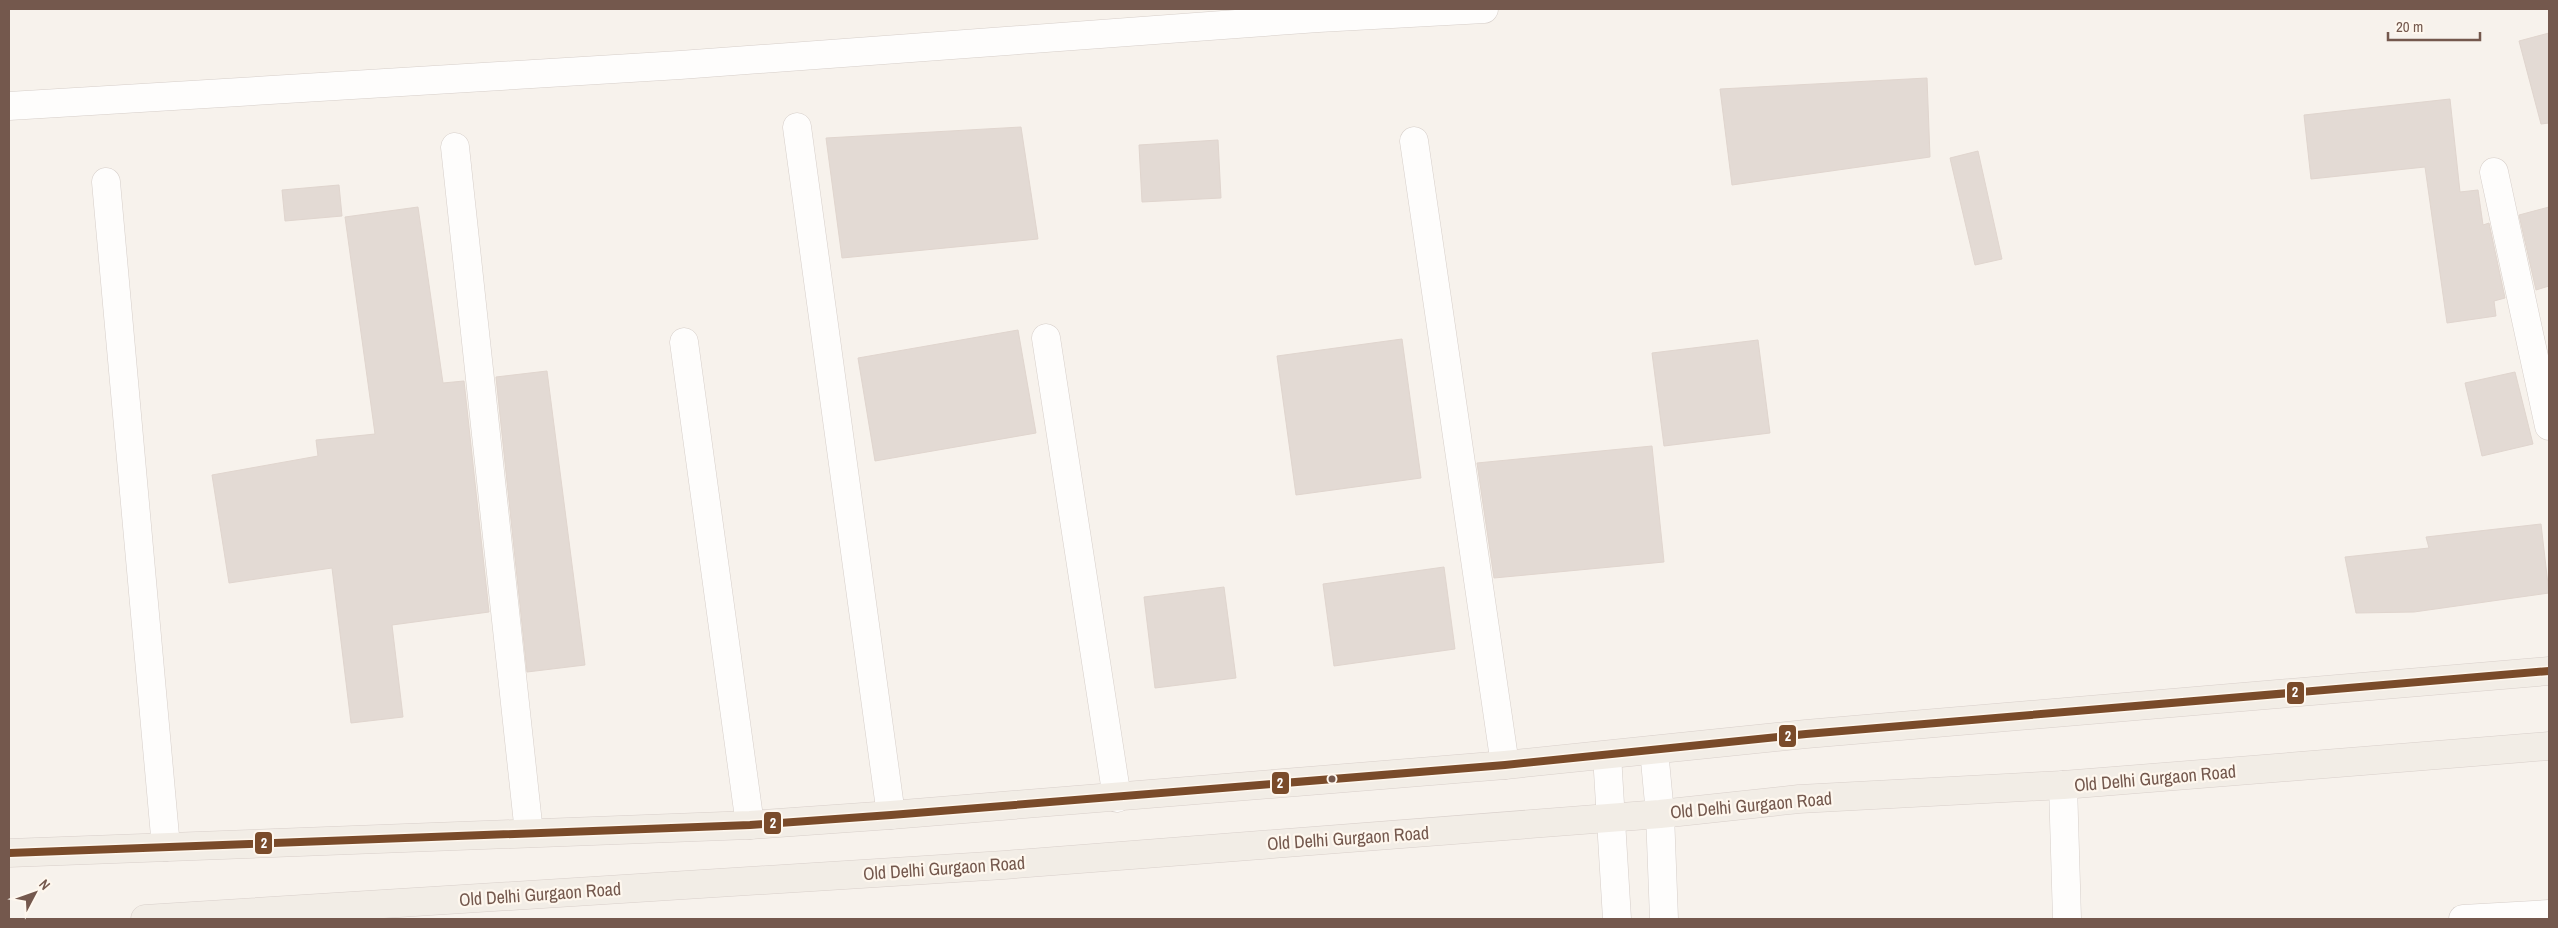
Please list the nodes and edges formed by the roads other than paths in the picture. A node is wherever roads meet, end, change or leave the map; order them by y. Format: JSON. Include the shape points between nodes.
{"nodes":[{"id":1,"x":1484,"y":9,"type":"edge"},
{"id":2,"x":9,"y":106,"type":"edge"},
{"id":3,"x":797,"y":127,"type":"dead end"},
{"id":4,"x":1414,"y":141,"type":"dead end"},
{"id":5,"x":455,"y":146,"type":"dead end"},
{"id":6,"x":2494,"y":172,"type":"dead end"},
{"id":7,"x":106,"y":182,"type":"dead end"},
{"id":8,"x":1046,"y":338,"type":"dead end"},
{"id":9,"x":684,"y":342,"type":"dead end"},
{"id":10,"x":2549,"y":426,"type":"edge"},
{"id":11,"x":2549,"y":671,"type":"edge"},
{"id":12,"x":2549,"y":746,"type":"edge"},
{"id":13,"x":1654,"y":750,"type":"junction"},
{"id":14,"x":1607,"y":755,"type":"junction"},
{"id":15,"x":1505,"y":765,"type":"junction"},
{"id":16,"x":2063,"y":785,"type":"junction"},
{"id":17,"x":1117,"y":798,"type":"junction"},
{"id":18,"x":1660,"y":814,"type":"junction"},
{"id":19,"x":891,"y":815,"type":"junction"},
{"id":20,"x":1610,"y":817,"type":"junction"},
{"id":21,"x":750,"y":825,"type":"junction"},
{"id":22,"x":528,"y":833,"type":"junction"},
{"id":23,"x":166,"y":847,"type":"junction"},
{"id":24,"x":9,"y":853,"type":"edge"},
{"id":25,"x":2549,"y":914,"type":"edge"},
{"id":26,"x":146,"y":919,"type":"edge"},
{"id":27,"x":1617,"y":919,"type":"edge"},
{"id":28,"x":1664,"y":919,"type":"edge"},
{"id":29,"x":2067,"y":919,"type":"edge"},
{"id":30,"x":2463,"y":919,"type":"edge"}],
"edges":[{"from":1,"to":2,"type":"street","via":[[1298,19],[680,66]]},
{"from":3,"to":19,"type":"street"},
{"from":4,"to":15,"type":"street"},
{"from":5,"to":22,"type":"street"},
{"from":6,"to":10,"type":"street"},
{"from":7,"to":23,"type":"street"},
{"from":8,"to":17,"type":"street"},
{"from":9,"to":21,"type":"street"},
{"from":11,"to":13,"type":"main road","via":[[1816,733]]},
{"from":12,"to":16,"type":"main road","name":"Old Delhi Gurgaon Road"},
{"from":13,"to":14,"type":"main road"},
{"from":13,"to":18,"type":"street"},
{"from":14,"to":15,"type":"main road"},
{"from":14,"to":20,"type":"street"},
{"from":15,"to":17,"type":"main road"},
{"from":16,"to":18,"type":"main road","name":"Old Delhi Gurgaon Road","via":[[1799,799]]},
{"from":16,"to":29,"type":"street"},
{"from":17,"to":19,"type":"main road"},
{"from":18,"to":20,"type":"main road","name":"Old Delhi Gurgaon Road"},
{"from":18,"to":28,"type":"street"},
{"from":19,"to":21,"type":"main road"},
{"from":20,"to":26,"type":"main road","name":"Old Delhi Gurgaon Road","via":[[1004,865]]},
{"from":20,"to":27,"type":"street"},
{"from":21,"to":22,"type":"main road"},
{"from":22,"to":23,"type":"main road"},
{"from":23,"to":24,"type":"main road"},
{"from":25,"to":30,"type":"street"}]}
